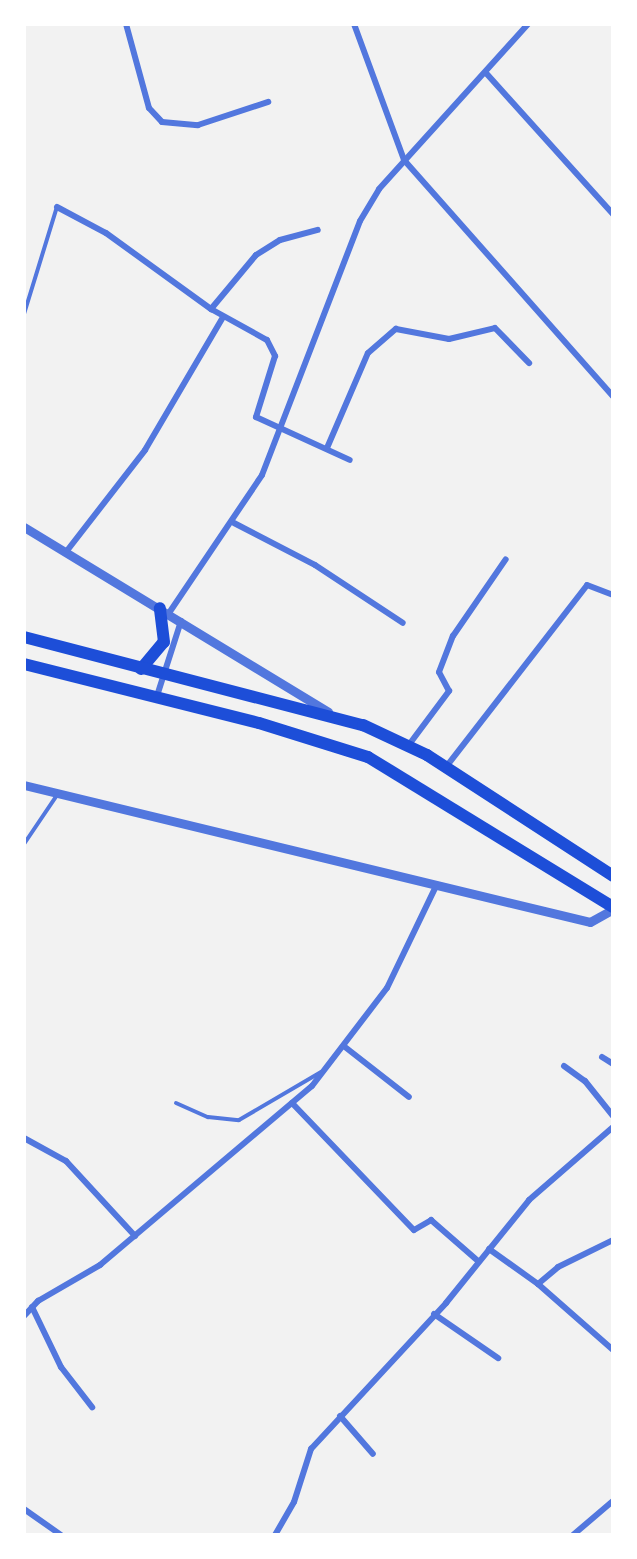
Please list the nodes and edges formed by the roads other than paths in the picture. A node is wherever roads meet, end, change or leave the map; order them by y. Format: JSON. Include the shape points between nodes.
{"nodes":[{"id":1,"x":126,"y":24,"type":"edge"},
{"id":2,"x":354,"y":24,"type":"edge"},
{"id":3,"x":528,"y":24,"type":"edge"},
{"id":4,"x":486,"y":73,"type":"junction"},
{"id":5,"x":268,"y":102,"type":"dead end"},
{"id":6,"x":404,"y":160,"type":"junction"},
{"id":7,"x":57,"y":207,"type":"joint"},
{"id":8,"x":613,"y":214,"type":"edge"},
{"id":9,"x":318,"y":230,"type":"dead end"},
{"id":10,"x":211,"y":309,"type":"junction"},
{"id":11,"x":24,"y":314,"type":"edge"},
{"id":12,"x":223,"y":317,"type":"junction"},
{"id":13,"x":529,"y":363,"type":"dead end"},
{"id":14,"x":613,"y":396,"type":"edge"},
{"id":15,"x":282,"y":426,"type":"junction"},
{"id":16,"x":327,"y":448,"type":"junction"},
{"id":17,"x":350,"y":460,"type":"dead end"},
{"id":18,"x":234,"y":523,"type":"junction"},
{"id":19,"x":24,"y":527,"type":"edge"},
{"id":20,"x":66,"y":552,"type":"junction"},
{"id":21,"x":506,"y":559,"type":"dead end"},
{"id":22,"x":613,"y":594,"type":"edge"},
{"id":23,"x":165,"y":611,"type":"junction"},
{"id":24,"x":181,"y":621,"type":"junction"},
{"id":25,"x":403,"y":623,"type":"dead end"},
{"id":26,"x":24,"y":637,"type":"edge"},
{"id":27,"x":24,"y":664,"type":"edge"},
{"id":28,"x":141,"y":669,"type":"junction"},
{"id":29,"x":164,"y":675,"type":"junction"},
{"id":30,"x":156,"y":699,"type":"junction"},
{"id":31,"x":328,"y":712,"type":"junction"},
{"id":32,"x":408,"y":746,"type":"junction"},
{"id":33,"x":446,"y":768,"type":"junction"},
{"id":34,"x":24,"y":785,"type":"edge"},
{"id":35,"x":57,"y":795,"type":"junction"},
{"id":36,"x":24,"y":844,"type":"edge"},
{"id":37,"x":613,"y":876,"type":"edge"},
{"id":38,"x":437,"y":884,"type":"junction"},
{"id":39,"x":613,"y":908,"type":"edge"},
{"id":40,"x":345,"y":1047,"type":"junction"},
{"id":41,"x":602,"y":1057,"type":"dead end"},
{"id":42,"x":613,"y":1064,"type":"edge"},
{"id":43,"x":564,"y":1066,"type":"dead end"},
{"id":44,"x":329,"y":1067,"type":"junction"},
{"id":45,"x":409,"y":1097,"type":"dead end"},
{"id":46,"x":176,"y":1103,"type":"dead end"},
{"id":47,"x":292,"y":1103,"type":"junction"},
{"id":48,"x":613,"y":1116,"type":"edge"},
{"id":49,"x":613,"y":1127,"type":"edge"},
{"id":50,"x":24,"y":1138,"type":"edge"},
{"id":51,"x":135,"y":1236,"type":"junction"},
{"id":52,"x":613,"y":1240,"type":"edge"},
{"id":53,"x":489,"y":1249,"type":"junction"},
{"id":54,"x":478,"y":1261,"type":"junction"},
{"id":55,"x":538,"y":1284,"type":"junction"},
{"id":56,"x":32,"y":1307,"type":"junction"},
{"id":57,"x":434,"y":1314,"type":"junction"},
{"id":58,"x":24,"y":1316,"type":"edge"},
{"id":59,"x":613,"y":1350,"type":"edge"},
{"id":60,"x":498,"y":1358,"type":"dead end"},
{"id":61,"x":92,"y":1407,"type":"dead end"},
{"id":62,"x":340,"y":1416,"type":"junction"},
{"id":63,"x":373,"y":1454,"type":"dead end"},
{"id":64,"x":613,"y":1501,"type":"edge"},
{"id":65,"x":24,"y":1510,"type":"edge"},
{"id":66,"x":61,"y":1535,"type":"edge"},
{"id":67,"x":275,"y":1535,"type":"edge"},
{"id":68,"x":573,"y":1535,"type":"edge"}],
"edges":[{"from":1,"to":5,"type":"street","via":[[149,108],[162,122],[198,125]]},
{"from":2,"to":6,"type":"street"},
{"from":3,"to":4,"type":"street"},
{"from":4,"to":6,"type":"street"},
{"from":4,"to":8,"type":"street"},
{"from":6,"to":14,"type":"street"},
{"from":6,"to":15,"type":"street","via":[[360,220]]},
{"from":7,"to":10,"type":"street","via":[[106,233]]},
{"from":7,"to":11,"type":"lane"},
{"from":9,"to":10,"type":"street","via":[[280,240],[256,255]]},
{"from":10,"to":12,"type":"street"},
{"from":12,"to":15,"type":"street","via":[[273,348],[256,417]]},
{"from":12,"to":20,"type":"street","via":[[145,450]]},
{"from":13,"to":16,"type":"street","via":[[495,328],[449,339],[396,329],[366,356]]},
{"from":15,"to":16,"type":"street"},
{"from":15,"to":18,"type":"street"},
{"from":16,"to":17,"type":"street"},
{"from":18,"to":23,"type":"street"},
{"from":18,"to":25,"type":"street","via":[[315,565]]},
{"from":19,"to":20,"type":"street"},
{"from":20,"to":23,"type":"street"},
{"from":21,"to":32,"type":"street","via":[[453,636],[439,672],[449,691]]},
{"from":22,"to":33,"type":"street","via":[[587,585]]},
{"from":23,"to":24,"type":"street"},
{"from":23,"to":28,"type":"main road","via":[[164,642]]},
{"from":24,"to":29,"type":"street"},
{"from":24,"to":31,"type":"street"},
{"from":26,"to":28,"type":"main road"},
{"from":27,"to":30,"type":"main road"},
{"from":28,"to":29,"type":"main road"},
{"from":29,"to":30,"type":"street"},
{"from":29,"to":31,"type":"main road"},
{"from":30,"to":39,"type":"main road","via":[[259,723],[368,757]]},
{"from":31,"to":32,"type":"main road"},
{"from":32,"to":33,"type":"main road"},
{"from":33,"to":37,"type":"main road"},
{"from":34,"to":35,"type":"street"},
{"from":35,"to":36,"type":"lane"},
{"from":35,"to":38,"type":"street"},
{"from":38,"to":39,"type":"street","via":[[590,922]]},
{"from":38,"to":40,"type":"street","via":[[424,920],[387,988]]},
{"from":40,"to":44,"type":"street"},
{"from":40,"to":45,"type":"street"},
{"from":41,"to":42,"type":"street"},
{"from":43,"to":48,"type":"street","via":[[585,1081]]},
{"from":44,"to":46,"type":"lane","via":[[239,1120],[208,1118]]},
{"from":44,"to":47,"type":"street"},
{"from":47,"to":51,"type":"street"},
{"from":47,"to":54,"type":"street","via":[[414,1230],[430,1220]]},
{"from":49,"to":53,"type":"street","via":[[529,1200]]},
{"from":50,"to":51,"type":"street","via":[[66,1161]]},
{"from":51,"to":56,"type":"street"},
{"from":52,"to":55,"type":"street","via":[[558,1267]]},
{"from":53,"to":54,"type":"street"},
{"from":53,"to":55,"type":"street"},
{"from":54,"to":57,"type":"street"},
{"from":55,"to":59,"type":"street"},
{"from":56,"to":58,"type":"street"},
{"from":56,"to":61,"type":"street","via":[[61,1367]]},
{"from":57,"to":60,"type":"street"},
{"from":57,"to":62,"type":"street"},
{"from":62,"to":63,"type":"street"},
{"from":62,"to":67,"type":"street","via":[[311,1449],[294,1502]]},
{"from":64,"to":68,"type":"street"},
{"from":65,"to":66,"type":"street"}]}
